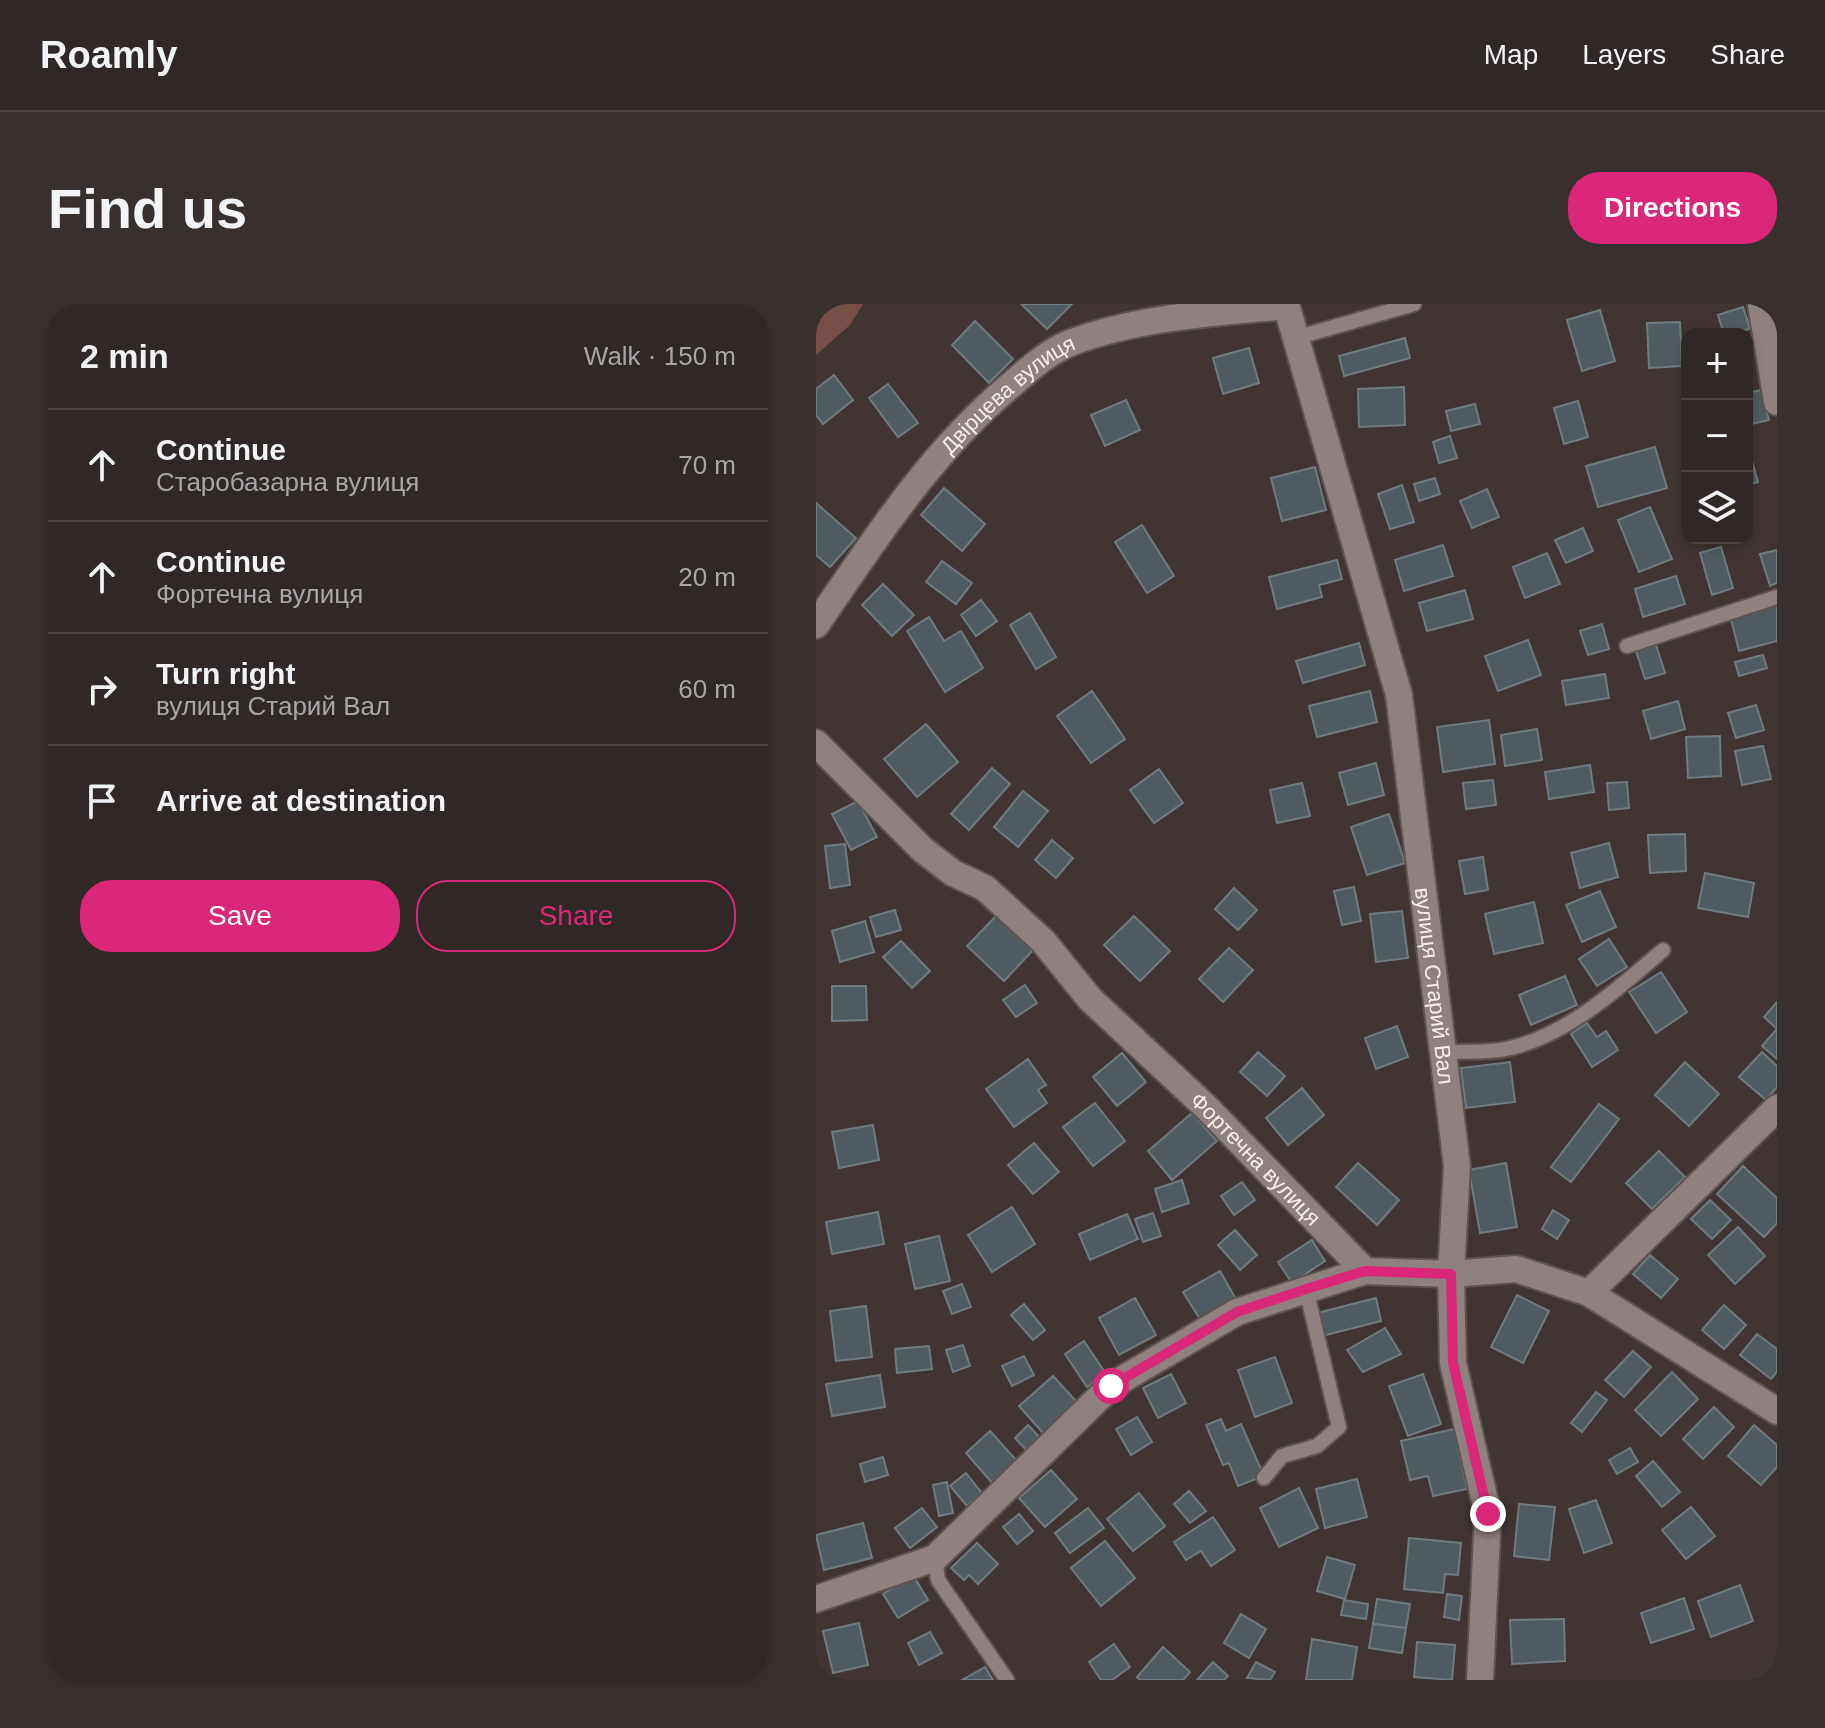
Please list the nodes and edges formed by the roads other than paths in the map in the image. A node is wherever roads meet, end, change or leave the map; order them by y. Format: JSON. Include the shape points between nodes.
{"nodes":[{"id":1,"x":1414,"y":304,"type":"edge"},
{"id":2,"x":1761,"y":304,"type":"edge"},
{"id":3,"x":1286,"y":305,"type":"edge"},
{"id":4,"x":1295,"y":338,"type":"junction"},
{"id":5,"x":1777,"y":402,"type":"edge"},
{"id":6,"x":1777,"y":597,"type":"edge"},
{"id":7,"x":816,"y":625,"type":"edge"},
{"id":8,"x":1627,"y":646,"type":"dead end"},
{"id":9,"x":816,"y":743,"type":"edge"},
{"id":10,"x":1663,"y":950,"type":"dead end"},
{"id":11,"x":1443,"y":1052,"type":"junction"},
{"id":12,"x":1777,"y":1108,"type":"edge"},
{"id":13,"x":1365,"y":1271,"type":"junction"},
{"id":14,"x":1451,"y":1274,"type":"junction"},
{"id":15,"x":1306,"y":1289,"type":"junction"},
{"id":16,"x":1589,"y":1293,"type":"junction"},
{"id":17,"x":1777,"y":1411,"type":"edge"},
{"id":18,"x":1264,"y":1478,"type":"dead end"},
{"id":19,"x":935,"y":1558,"type":"junction"},
{"id":20,"x":816,"y":1599,"type":"edge"},
{"id":21,"x":1007,"y":1680,"type":"edge"},
{"id":22,"x":1480,"y":1680,"type":"edge"}],
"edges":[{"from":1,"to":4,"type":"lane"},
{"from":2,"to":5,"type":"street"},
{"from":3,"to":4,"type":"street","name":"вулиця Старий Вал"},
{"from":3,"to":7,"type":"street","name":"Двірцева вулиця","via":[[1110,330],[1068,344],[1038,362],[970,419],[912,486]]},
{"from":4,"to":11,"type":"street","name":"вулиця Старий Вал","via":[[1399,695]]},
{"from":6,"to":8,"type":"lane"},
{"from":9,"to":13,"type":"street","name":"Фортечна вулиця","via":[[923,850],[985,888],[1043,941],[1090,999],[1207,1108]]},
{"from":10,"to":11,"type":"lane","via":[[1617,990],[1533,1041],[1503,1049]]},
{"from":11,"to":14,"type":"street","name":"вулиця Старий Вал","via":[[1457,1166]]},
{"from":12,"to":16,"type":"street"},
{"from":13,"to":14,"type":"street"},
{"from":13,"to":15,"type":"street"},
{"from":14,"to":16,"type":"street","via":[[1516,1269]]},
{"from":14,"to":22,"type":"street","name":"вулиця Старий Вал","via":[[1453,1363],[1488,1514]]},
{"from":15,"to":18,"type":"lane","via":[[1339,1427],[1317,1446],[1282,1456]]},
{"from":15,"to":19,"type":"street","via":[[1237,1312],[1111,1386]]},
{"from":16,"to":17,"type":"street"},
{"from":19,"to":20,"type":"street"},
{"from":19,"to":21,"type":"lane","via":[[938,1580]]}]}
